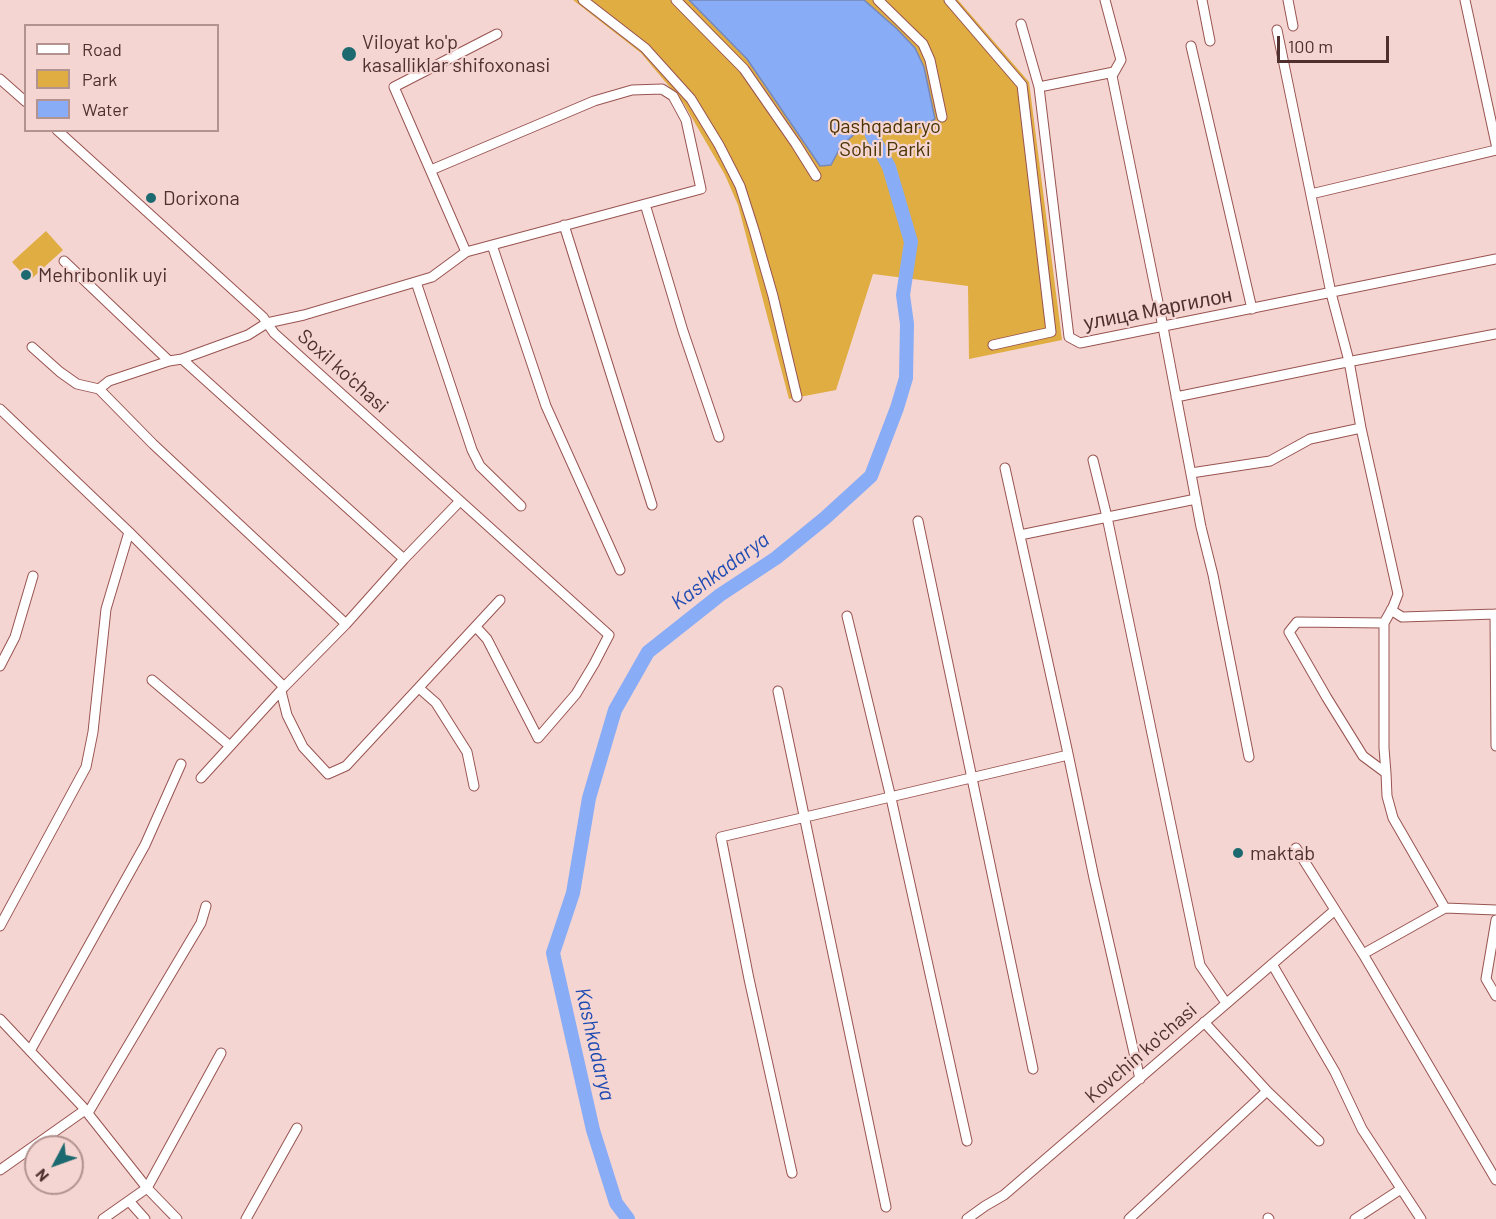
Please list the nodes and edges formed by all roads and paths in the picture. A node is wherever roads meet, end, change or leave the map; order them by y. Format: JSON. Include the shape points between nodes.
{"nodes":[{"id":1,"x":583,"y":0,"type":"edge"},
{"id":2,"x":676,"y":0,"type":"edge"},
{"id":3,"x":878,"y":0,"type":"edge"},
{"id":4,"x":949,"y":0,"type":"edge"},
{"id":5,"x":1106,"y":0,"type":"edge"},
{"id":6,"x":1202,"y":0,"type":"edge"},
{"id":7,"x":1288,"y":0,"type":"edge"},
{"id":8,"x":1465,"y":0,"type":"edge"},
{"id":9,"x":1021,"y":24,"type":"dead end"},
{"id":10,"x":1293,"y":26,"type":"dead end"},
{"id":11,"x":1277,"y":30,"type":"dead end"},
{"id":12,"x":497,"y":34,"type":"dead end"},
{"id":13,"x":1210,"y":41,"type":"dead end"},
{"id":14,"x":1191,"y":46,"type":"dead end"},
{"id":15,"x":1114,"y":72,"type":"junction"},
{"id":16,"x":0,"y":79,"type":"edge"},
{"id":17,"x":1038,"y":87,"type":"junction"},
{"id":18,"x":24,"y":100,"type":"edge"},
{"id":19,"x":942,"y":117,"type":"dead end"},
{"id":20,"x":59,"y":132,"type":"edge"},
{"id":21,"x":1496,"y":144,"type":"edge"},
{"id":22,"x":1496,"y":150,"type":"edge"},
{"id":23,"x":430,"y":170,"type":"junction"},
{"id":24,"x":816,"y":176,"type":"dead end"},
{"id":25,"x":1311,"y":194,"type":"junction"},
{"id":26,"x":645,"y":204,"type":"junction"},
{"id":27,"x":564,"y":225,"type":"junction"},
{"id":28,"x":492,"y":245,"type":"junction"},
{"id":29,"x":466,"y":252,"type":"junction"},
{"id":30,"x":1496,"y":259,"type":"edge"},
{"id":31,"x":64,"y":261,"type":"dead end"},
{"id":32,"x":416,"y":282,"type":"junction"},
{"id":33,"x":1331,"y":293,"type":"junction"},
{"id":34,"x":1252,"y":309,"type":"junction"},
{"id":35,"x":267,"y":323,"type":"junction"},
{"id":36,"x":1163,"y":327,"type":"junction"},
{"id":37,"x":1496,"y":334,"type":"edge"},
{"id":38,"x":993,"y":345,"type":"dead end"},
{"id":39,"x":32,"y":347,"type":"dead end"},
{"id":40,"x":182,"y":359,"type":"junction"},
{"id":41,"x":1349,"y":361,"type":"junction"},
{"id":42,"x":169,"y":362,"type":"junction"},
{"id":43,"x":99,"y":389,"type":"junction"},
{"id":44,"x":797,"y":397,"type":"dead end"},
{"id":45,"x":1176,"y":397,"type":"junction"},
{"id":46,"x":0,"y":410,"type":"edge"},
{"id":47,"x":1361,"y":428,"type":"junction"},
{"id":48,"x":719,"y":437,"type":"dead end"},
{"id":49,"x":1094,"y":460,"type":"dead end"},
{"id":50,"x":1005,"y":468,"type":"dead end"},
{"id":51,"x":1191,"y":473,"type":"junction"},
{"id":52,"x":1196,"y":499,"type":"junction"},
{"id":53,"x":460,"y":501,"type":"junction"},
{"id":54,"x":652,"y":505,"type":"dead end"},
{"id":55,"x":520,"y":506,"type":"dead end"},
{"id":56,"x":1107,"y":517,"type":"junction"},
{"id":57,"x":918,"y":521,"type":"dead end"},
{"id":58,"x":129,"y":532,"type":"junction"},
{"id":59,"x":1020,"y":535,"type":"junction"},
{"id":60,"x":404,"y":560,"type":"junction"},
{"id":61,"x":620,"y":570,"type":"dead end"},
{"id":62,"x":33,"y":576,"type":"dead end"},
{"id":63,"x":500,"y":600,"type":"dead end"},
{"id":64,"x":1391,"y":610,"type":"junction"},
{"id":65,"x":1495,"y":614,"type":"edge"},
{"id":66,"x":847,"y":616,"type":"dead end"},
{"id":67,"x":1384,"y":623,"type":"junction"},
{"id":68,"x":346,"y":624,"type":"junction"},
{"id":69,"x":476,"y":627,"type":"junction"},
{"id":70,"x":0,"y":666,"type":"edge"},
{"id":71,"x":152,"y":680,"type":"dead end"},
{"id":72,"x":419,"y":688,"type":"junction"},
{"id":73,"x":283,"y":689,"type":"junction"},
{"id":74,"x":778,"y":690,"type":"dead end"},
{"id":75,"x":230,"y":746,"type":"junction"},
{"id":76,"x":1496,"y":746,"type":"edge"},
{"id":77,"x":1068,"y":755,"type":"junction"},
{"id":78,"x":1249,"y":757,"type":"dead end"},
{"id":79,"x":181,"y":764,"type":"dead end"},
{"id":80,"x":1386,"y":773,"type":"junction"},
{"id":81,"x":201,"y":778,"type":"dead end"},
{"id":82,"x":973,"y":778,"type":"junction"},
{"id":83,"x":474,"y":786,"type":"dead end"},
{"id":84,"x":891,"y":798,"type":"junction"},
{"id":85,"x":805,"y":817,"type":"junction"},
{"id":86,"x":1296,"y":848,"type":"dead end"},
{"id":87,"x":206,"y":906,"type":"dead end"},
{"id":88,"x":1445,"y":908,"type":"junction"},
{"id":89,"x":1335,"y":910,"type":"junction"},
{"id":90,"x":1496,"y":910,"type":"edge"},
{"id":91,"x":1496,"y":920,"type":"edge"},
{"id":92,"x":0,"y":926,"type":"edge"},
{"id":93,"x":1362,"y":954,"type":"junction"},
{"id":94,"x":1272,"y":964,"type":"junction"},
{"id":95,"x":1496,"y":996,"type":"edge"},
{"id":96,"x":1226,"y":1003,"type":"junction"},
{"id":97,"x":0,"y":1019,"type":"edge"},
{"id":98,"x":1204,"y":1022,"type":"junction"},
{"id":99,"x":30,"y":1051,"type":"junction"},
{"id":100,"x":221,"y":1053,"type":"dead end"},
{"id":101,"x":1033,"y":1069,"type":"dead end"},
{"id":102,"x":1140,"y":1079,"type":"junction"},
{"id":103,"x":1267,"y":1091,"type":"junction"},
{"id":104,"x":87,"y":1112,"type":"junction"},
{"id":105,"x":297,"y":1128,"type":"dead end"},
{"id":106,"x":967,"y":1141,"type":"dead end"},
{"id":107,"x":1318,"y":1141,"type":"dead end"},
{"id":108,"x":0,"y":1170,"type":"edge"},
{"id":109,"x":792,"y":1173,"type":"dead end"},
{"id":110,"x":1496,"y":1180,"type":"edge"},
{"id":111,"x":147,"y":1188,"type":"junction"},
{"id":112,"x":1401,"y":1189,"type":"junction"},
{"id":113,"x":129,"y":1201,"type":"junction"},
{"id":114,"x":886,"y":1207,"type":"dead end"},
{"id":115,"x":103,"y":1219,"type":"edge"},
{"id":116,"x":145,"y":1219,"type":"edge"},
{"id":117,"x":177,"y":1219,"type":"edge"},
{"id":118,"x":246,"y":1219,"type":"edge"},
{"id":119,"x":967,"y":1219,"type":"edge"},
{"id":120,"x":1129,"y":1219,"type":"edge"},
{"id":121,"x":1355,"y":1219,"type":"edge"},
{"id":122,"x":1420,"y":1219,"type":"edge"}],
"edges":[{"from":1,"to":44,"type":"street","via":[[645,48],[691,99],[719,145],[740,186],[754,230]]},
{"from":2,"to":24,"type":"street","via":[[744,69]]},
{"from":3,"to":19,"type":"street","via":[[923,44]]},
{"from":4,"to":38,"type":"street","via":[[1022,85],[1052,332]]},
{"from":5,"to":15,"type":"street","via":[[1121,60]]},
{"from":6,"to":13,"type":"street"},
{"from":7,"to":10,"type":"street"},
{"from":8,"to":21,"type":"street"},
{"from":9,"to":17,"type":"street","name":"улица Маргилон"},
{"from":11,"to":25,"type":"street"},
{"from":12,"to":23,"type":"street","via":[[394,87]]},
{"from":14,"to":34,"type":"street"},
{"from":15,"to":17,"type":"street"},
{"from":15,"to":36,"type":"street"},
{"from":16,"to":18,"type":"street"},
{"from":17,"to":36,"type":"street","name":"улица Маргилон","via":[[1069,337],[1080,343]]},
{"from":20,"to":35,"type":"street","name":"Soxil ko'chasi"},
{"from":22,"to":25,"type":"street"},
{"from":23,"to":26,"type":"street","via":[[594,101],[632,90],[662,89],[673,96],[686,120],[701,189]]},
{"from":23,"to":29,"type":"street"},
{"from":25,"to":33,"type":"street"},
{"from":26,"to":27,"type":"street"},
{"from":26,"to":48,"type":"street"},
{"from":27,"to":28,"type":"street"},
{"from":27,"to":54,"type":"street"},
{"from":28,"to":29,"type":"street"},
{"from":28,"to":61,"type":"street","via":[[546,406]]},
{"from":29,"to":32,"type":"street","via":[[432,277]]},
{"from":30,"to":33,"type":"street","name":"улица Маргилон"},
{"from":31,"to":42,"type":"street"},
{"from":32,"to":35,"type":"street"},
{"from":32,"to":55,"type":"street","via":[[472,450],[480,466]]},
{"from":33,"to":34,"type":"street","name":"улица Маргилон"},
{"from":33,"to":41,"type":"street"},
{"from":34,"to":36,"type":"street","name":"улица Маргилон"},
{"from":35,"to":40,"type":"street","via":[[248,335]]},
{"from":35,"to":53,"type":"street","name":"Soxil ko'chasi"},
{"from":36,"to":45,"type":"street"},
{"from":37,"to":41,"type":"street"},
{"from":39,"to":43,"type":"street","via":[[77,384]]},
{"from":40,"to":42,"type":"street"},
{"from":40,"to":60,"type":"street"},
{"from":41,"to":45,"type":"street"},
{"from":41,"to":47,"type":"street"},
{"from":42,"to":43,"type":"street","via":[[109,381]]},
{"from":43,"to":68,"type":"street"},
{"from":45,"to":51,"type":"street"},
{"from":46,"to":58,"type":"street"},
{"from":47,"to":51,"type":"street","via":[[1310,439],[1270,461]]},
{"from":47,"to":64,"type":"street","via":[[1398,594]]},
{"from":49,"to":56,"type":"street"},
{"from":50,"to":59,"type":"street"},
{"from":51,"to":52,"type":"street"},
{"from":52,"to":56,"type":"street"},
{"from":52,"to":78,"type":"street"},
{"from":53,"to":60,"type":"street"},
{"from":53,"to":69,"type":"street","name":"Soxil ko'chasi","via":[[609,635],[576,694],[538,738],[487,639]]},
{"from":56,"to":59,"type":"street"},
{"from":56,"to":96,"type":"street","via":[[1200,965]]},
{"from":57,"to":82,"type":"street"},
{"from":58,"to":73,"type":"street"},
{"from":58,"to":92,"type":"street","via":[[106,609],[86,767]]},
{"from":59,"to":77,"type":"street"},
{"from":60,"to":68,"type":"street"},
{"from":62,"to":70,"type":"street","via":[[15,637]]},
{"from":63,"to":69,"type":"street"},
{"from":64,"to":65,"type":"street","via":[[1402,617]]},
{"from":64,"to":67,"type":"street"},
{"from":65,"to":76,"type":"street"},
{"from":66,"to":84,"type":"street"},
{"from":67,"to":80,"type":"street"},
{"from":67,"to":80,"type":"street","via":[[1297,622],[1289,632],[1363,756]]},
{"from":68,"to":73,"type":"street"},
{"from":69,"to":72,"type":"street"},
{"from":71,"to":75,"type":"street"},
{"from":72,"to":73,"type":"street","via":[[346,766],[328,774],[303,747],[287,715]]},
{"from":72,"to":83,"type":"street","via":[[436,703],[467,752]]},
{"from":73,"to":75,"type":"street"},
{"from":74,"to":85,"type":"street"},
{"from":75,"to":81,"type":"street"},
{"from":77,"to":82,"type":"street"},
{"from":77,"to":102,"type":"street"},
{"from":79,"to":99,"type":"street","via":[[145,845]]},
{"from":80,"to":88,"type":"street","via":[[1387,796],[1394,818]]},
{"from":82,"to":84,"type":"street"},
{"from":82,"to":101,"type":"street"},
{"from":84,"to":85,"type":"street"},
{"from":84,"to":106,"type":"street"},
{"from":85,"to":109,"type":"street","via":[[721,837]]},
{"from":85,"to":114,"type":"street"},
{"from":86,"to":89,"type":"street"},
{"from":87,"to":104,"type":"street","via":[[201,923]]},
{"from":88,"to":90,"type":"street"},
{"from":88,"to":93,"type":"street"},
{"from":89,"to":93,"type":"street"},
{"from":89,"to":94,"type":"street","name":"Kovchin ko'chasi"},
{"from":91,"to":95,"type":"street","via":[[1485,979]]},
{"from":93,"to":110,"type":"street"},
{"from":94,"to":96,"type":"street","name":"Kovchin ko'chasi"},
{"from":94,"to":112,"type":"street","via":[[1335,1072],[1362,1129]]},
{"from":96,"to":98,"type":"street","name":"Kovchin ko'chasi"},
{"from":97,"to":99,"type":"street"},
{"from":98,"to":102,"type":"street","name":"Kovchin ko'chasi"},
{"from":98,"to":103,"type":"street"},
{"from":99,"to":104,"type":"street"},
{"from":100,"to":111,"type":"street"},
{"from":102,"to":119,"type":"street","name":"Kovchin ko'chasi","via":[[1004,1195]]},
{"from":103,"to":107,"type":"street"},
{"from":103,"to":120,"type":"street"},
{"from":104,"to":108,"type":"street"},
{"from":104,"to":111,"type":"street"},
{"from":105,"to":118,"type":"street"},
{"from":111,"to":113,"type":"street"},
{"from":111,"to":117,"type":"street"},
{"from":112,"to":121,"type":"street"},
{"from":112,"to":122,"type":"street"},
{"from":113,"to":115,"type":"street"},
{"from":113,"to":116,"type":"street"}]}
